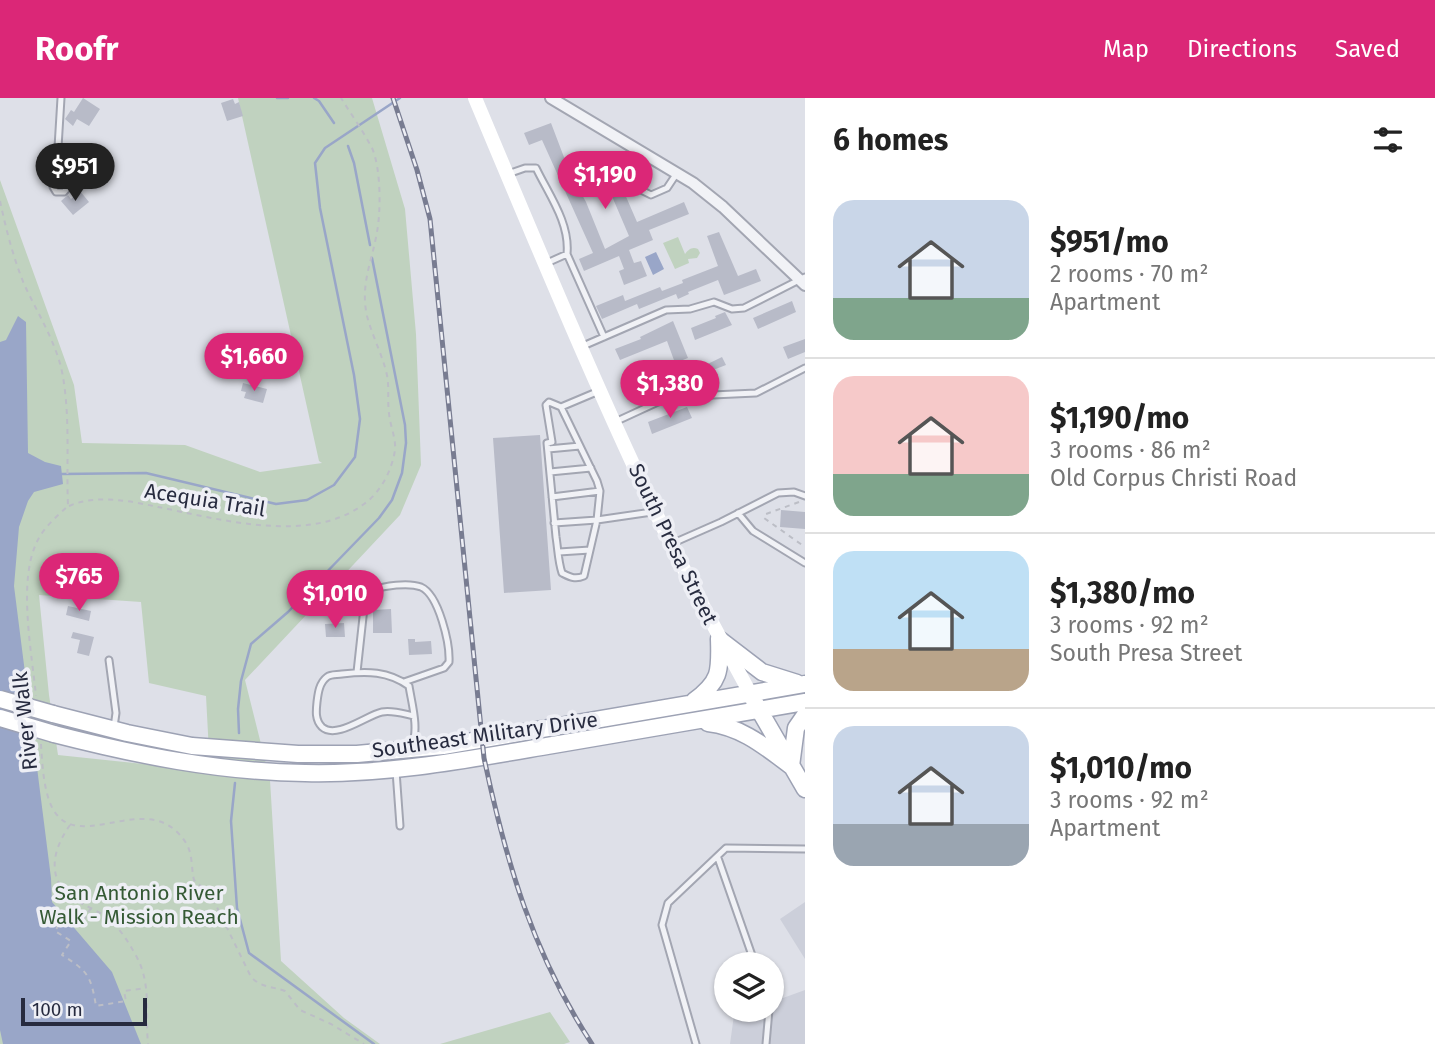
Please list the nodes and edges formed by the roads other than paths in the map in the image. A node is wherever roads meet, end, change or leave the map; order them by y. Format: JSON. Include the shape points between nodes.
{"nodes":[{"id":1,"x":61,"y":98,"type":"edge"},
{"id":2,"x":475,"y":98,"type":"edge"},
{"id":3,"x":551,"y":98,"type":"edge"},
{"id":4,"x":645,"y":153,"type":"junction"},
{"id":5,"x":57,"y":164,"type":"junction"},
{"id":6,"x":678,"y":173,"type":"junction"},
{"id":7,"x":508,"y":174,"type":"junction"},
{"id":8,"x":567,"y":254,"type":"junction"},
{"id":9,"x":544,"y":264,"type":"junction"},
{"id":10,"x":803,"y":281,"type":"edge"},
{"id":11,"x":604,"y":337,"type":"junction"},
{"id":12,"x":581,"y":347,"type":"junction"},
{"id":13,"x":805,"y":368,"type":"edge"},
{"id":14,"x":599,"y":391,"type":"junction"},
{"id":15,"x":561,"y":407,"type":"junction"},
{"id":16,"x":614,"y":422,"type":"junction"},
{"id":17,"x":580,"y":446,"type":"junction"},
{"id":18,"x":548,"y":449,"type":"junction"},
{"id":19,"x":591,"y":468,"type":"junction"},
{"id":20,"x":550,"y":472,"type":"junction"},
{"id":21,"x":600,"y":491,"type":"junction"},
{"id":22,"x":552,"y":497,"type":"junction"},
{"id":23,"x":804,"y":499,"type":"edge"},
{"id":24,"x":655,"y":511,"type":"junction"},
{"id":25,"x":738,"y":513,"type":"junction"},
{"id":26,"x":597,"y":520,"type":"junction"},
{"id":27,"x":554,"y":523,"type":"junction"},
{"id":28,"x":671,"y":544,"type":"junction"},
{"id":29,"x":590,"y":550,"type":"junction"},
{"id":30,"x":559,"y":552,"type":"junction"},
{"id":31,"x":805,"y":564,"type":"edge"},
{"id":32,"x":719,"y":639,"type":"junction"},
{"id":33,"x":109,"y":660,"type":"dead end"},
{"id":34,"x":357,"y":672,"type":"junction"},
{"id":35,"x":404,"y":682,"type":"junction"},
{"id":36,"x":804,"y":684,"type":"edge"},
{"id":37,"x":750,"y":693,"type":"junction"},
{"id":38,"x":0,"y":699,"type":"edge"},
{"id":39,"x":805,"y":702,"type":"edge"},
{"id":40,"x":692,"y":703,"type":"junction"},
{"id":41,"x":759,"y":709,"type":"junction"},
{"id":42,"x":805,"y":715,"type":"edge"},
{"id":43,"x":414,"y":716,"type":"junction"},
{"id":44,"x":0,"y":718,"type":"edge"},
{"id":45,"x":690,"y":721,"type":"junction"},
{"id":46,"x":114,"y":730,"type":"junction"},
{"id":47,"x":110,"y":748,"type":"junction"},
{"id":48,"x":410,"y":749,"type":"junction"},
{"id":49,"x":791,"y":766,"type":"junction"},
{"id":50,"x":404,"y":768,"type":"junction"},
{"id":51,"x":805,"y":789,"type":"edge"},
{"id":52,"x":400,"y":825,"type":"dead end"},
{"id":53,"x":805,"y":849,"type":"edge"},
{"id":54,"x":718,"y":858,"type":"junction"},
{"id":55,"x":751,"y":952,"type":"edge"},
{"id":56,"x":768,"y":1022,"type":"edge"},
{"id":57,"x":696,"y":1044,"type":"edge"},
{"id":58,"x":766,"y":1044,"type":"edge"}],
"edges":[{"from":1,"to":5,"type":"lane"},
{"from":2,"to":7,"type":"main road","name":"South Presa Street"},
{"from":3,"to":4,"type":"street"},
{"from":4,"to":6,"type":"street"},
{"from":4,"to":6,"type":"lane","via":[[636,166],[641,190],[652,195],[667,188]]},
{"from":5,"to":5,"type":"lane","via":[[53,187],[64,192],[69,178]]},
{"from":6,"to":10,"type":"street","via":[[723,207]]},
{"from":7,"to":8,"type":"lane","via":[[536,168],[566,229]]},
{"from":7,"to":9,"type":"main road","name":"South Presa Street"},
{"from":8,"to":9,"type":"lane"},
{"from":8,"to":11,"type":"lane"},
{"from":9,"to":12,"type":"main road","name":"South Presa Street"},
{"from":10,"to":11,"type":"lane","via":[[744,308],[714,302],[691,310],[666,310]]},
{"from":11,"to":12,"type":"lane"},
{"from":12,"to":14,"type":"main road","name":"South Presa Street"},
{"from":13,"to":16,"type":"lane","via":[[756,393],[669,397]]},
{"from":14,"to":15,"type":"lane"},
{"from":14,"to":16,"type":"main road","name":"South Presa Street"},
{"from":15,"to":17,"type":"lane"},
{"from":15,"to":18,"type":"lane","via":[[546,405],[552,442],[547,443]]},
{"from":16,"to":24,"type":"main road","name":"South Presa Street"},
{"from":17,"to":18,"type":"lane"},
{"from":17,"to":19,"type":"lane"},
{"from":18,"to":20,"type":"lane"},
{"from":19,"to":20,"type":"lane"},
{"from":19,"to":21,"type":"lane"},
{"from":20,"to":22,"type":"lane"},
{"from":21,"to":22,"type":"lane"},
{"from":21,"to":26,"type":"lane"},
{"from":22,"to":27,"type":"lane"},
{"from":23,"to":25,"type":"lane","via":[[794,492],[778,493]]},
{"from":24,"to":26,"type":"lane"},
{"from":24,"to":28,"type":"main road","name":"South Presa Street"},
{"from":25,"to":28,"type":"lane"},
{"from":25,"to":31,"type":"lane","via":[[753,531]]},
{"from":26,"to":27,"type":"lane"},
{"from":26,"to":29,"type":"lane"},
{"from":27,"to":30,"type":"lane"},
{"from":28,"to":32,"type":"main road","name":"South Presa Street"},
{"from":29,"to":30,"type":"lane"},
{"from":29,"to":30,"type":"lane","via":[[584,576],[575,579],[562,573]]},
{"from":32,"to":36,"type":"main road","via":[[762,671]]},
{"from":32,"to":37,"type":"main road","name":"South Presa Street"},
{"from":32,"to":40,"type":"main road","via":[[718,676]]},
{"from":33,"to":46,"type":"lane"},
{"from":34,"to":35,"type":"lane","via":[[377,672]]},
{"from":34,"to":35,"type":"lane","via":[[364,608],[372,590],[419,586],[436,607],[449,662]]},
{"from":34,"to":43,"type":"lane","via":[[330,676],[322,682],[316,709],[323,728],[337,731],[386,712]]},
{"from":35,"to":43,"type":"lane","via":[[409,686]]},
{"from":36,"to":37,"type":"main road","name":"Southeast Military Drive"},
{"from":37,"to":40,"type":"main road","name":"Southeast Military Drive"},
{"from":37,"to":41,"type":"main road","name":"South Presa Street"},
{"from":38,"to":46,"type":"main road","name":"Southeast Military Drive","bridge":true},
{"from":39,"to":41,"type":"main road","name":"Southeast Military Drive"},
{"from":40,"to":48,"type":"main road","name":"Southeast Military Drive"},
{"from":41,"to":45,"type":"main road","name":"Southeast Military Drive"},
{"from":41,"to":49,"type":"main road","name":"South Presa Street"},
{"from":42,"to":49,"type":"main road","via":[[796,729]]},
{"from":43,"to":48,"type":"lane","via":[[415,739]]},
{"from":44,"to":47,"type":"main road","name":"Southeast Military Drive","bridge":true},
{"from":45,"to":49,"type":"main road","via":[[736,729]]},
{"from":45,"to":50,"type":"main road","name":"Southeast Military Drive"},
{"from":46,"to":47,"type":"lane"},
{"from":46,"to":48,"type":"main road","name":"Southeast Military Drive","via":[[192,746],[253,752],[357,754]]},
{"from":47,"to":50,"type":"main road","name":"Southeast Military Drive","via":[[189,764],[276,772]]},
{"from":48,"to":50,"type":"main road"},
{"from":49,"to":51,"type":"main road","name":"South Presa Street"},
{"from":50,"to":52,"type":"lane"},
{"from":53,"to":54,"type":"lane","via":[[726,848]]},
{"from":54,"to":55,"type":"lane"},
{"from":54,"to":57,"type":"lane","via":[[668,904],[662,925]]},
{"from":56,"to":58,"type":"lane"}]}
